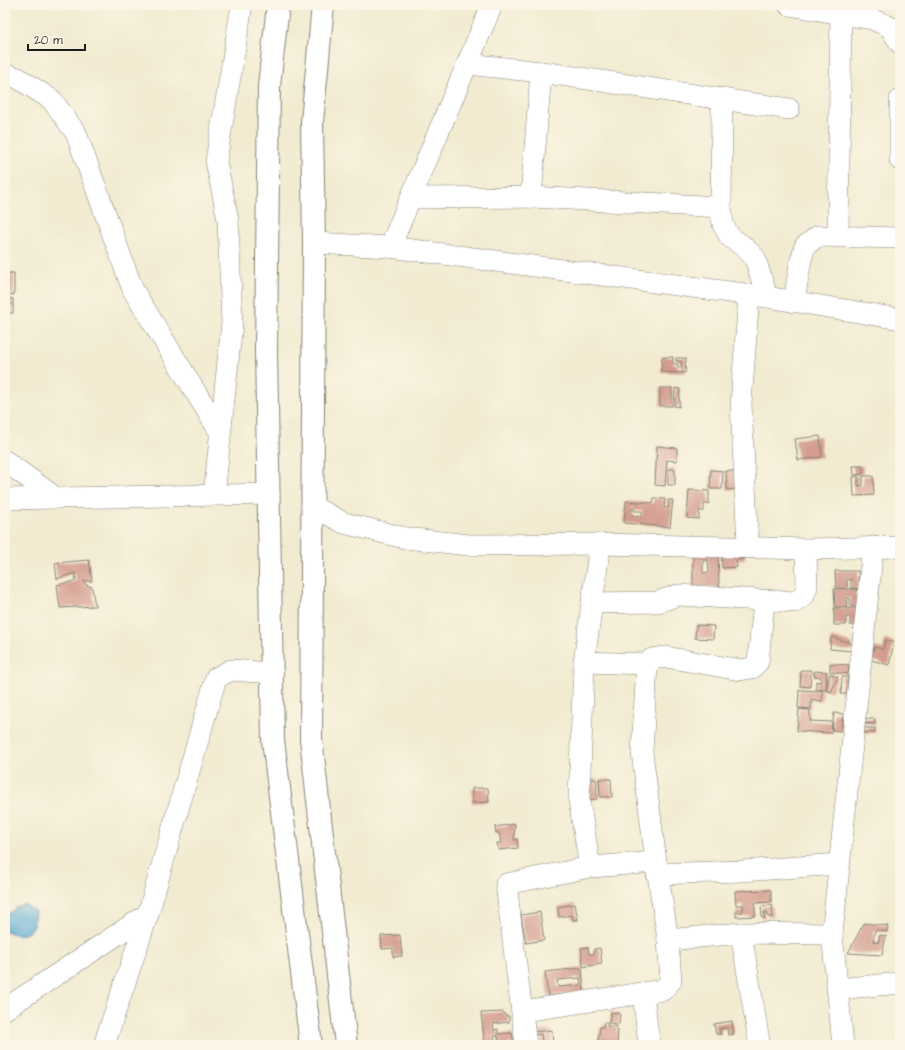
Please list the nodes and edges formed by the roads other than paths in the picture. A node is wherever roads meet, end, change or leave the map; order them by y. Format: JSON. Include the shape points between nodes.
{"nodes":[{"id":1,"x":242,"y":5,"type":"edge"},
{"id":2,"x":278,"y":5,"type":"edge"},
{"id":3,"x":323,"y":5,"type":"edge"},
{"id":4,"x":492,"y":5,"type":"edge"},
{"id":5,"x":789,"y":5,"type":"edge"},
{"id":6,"x":841,"y":12,"type":"junction"},
{"id":7,"x":900,"y":43,"type":"edge"},
{"id":8,"x":468,"y":64,"type":"junction"},
{"id":9,"x":541,"y":72,"type":"junction"},
{"id":10,"x":5,"y":74,"type":"edge"},
{"id":11,"x":722,"y":98,"type":"junction"},
{"id":12,"x":900,"y":100,"type":"edge"},
{"id":13,"x":789,"y":109,"type":"dead end"},
{"id":14,"x":900,"y":160,"type":"edge"},
{"id":15,"x":530,"y":197,"type":"junction"},
{"id":16,"x":411,"y":198,"type":"junction"},
{"id":17,"x":721,"y":207,"type":"junction"},
{"id":18,"x":838,"y":235,"type":"junction"},
{"id":19,"x":900,"y":238,"type":"edge"},
{"id":20,"x":314,"y":243,"type":"junction"},
{"id":21,"x":390,"y":247,"type":"junction"},
{"id":22,"x":758,"y":296,"type":"junction"},
{"id":23,"x":794,"y":302,"type":"junction"},
{"id":24,"x":900,"y":319,"type":"edge"},
{"id":25,"x":220,"y":432,"type":"junction"},
{"id":26,"x":5,"y":461,"type":"edge"},
{"id":27,"x":269,"y":494,"type":"junction"},
{"id":28,"x":214,"y":495,"type":"junction"},
{"id":29,"x":56,"y":498,"type":"junction"},
{"id":30,"x":5,"y":499,"type":"edge"},
{"id":31,"x":312,"y":506,"type":"junction"},
{"id":32,"x":600,"y":544,"type":"junction"},
{"id":33,"x":748,"y":546,"type":"junction"},
{"id":34,"x":900,"y":546,"type":"edge"},
{"id":35,"x":873,"y":547,"type":"junction"},
{"id":36,"x":806,"y":549,"type":"junction"},
{"id":37,"x":764,"y":601,"type":"junction"},
{"id":38,"x":592,"y":603,"type":"junction"},
{"id":39,"x":584,"y":662,"type":"junction"},
{"id":40,"x":647,"y":664,"type":"junction"},
{"id":41,"x":272,"y":673,"type":"junction"},
{"id":42,"x":840,"y":864,"type":"junction"},
{"id":43,"x":590,"y":867,"type":"junction"},
{"id":44,"x":656,"y":868,"type":"junction"},
{"id":45,"x":148,"y":914,"type":"junction"},
{"id":46,"x":741,"y":934,"type":"junction"},
{"id":47,"x":832,"y":934,"type":"junction"},
{"id":48,"x":668,"y":940,"type":"junction"},
{"id":49,"x":900,"y":983,"type":"edge"},
{"id":50,"x":837,"y":989,"type":"junction"},
{"id":51,"x":643,"y":993,"type":"junction"},
{"id":52,"x":5,"y":1008,"type":"edge"},
{"id":53,"x":523,"y":1011,"type":"junction"},
{"id":54,"x":104,"y":1045,"type":"edge"},
{"id":55,"x":310,"y":1045,"type":"edge"},
{"id":56,"x":346,"y":1045,"type":"edge"},
{"id":57,"x":526,"y":1045,"type":"edge"},
{"id":58,"x":649,"y":1045,"type":"edge"},
{"id":59,"x":758,"y":1045,"type":"edge"},
{"id":60,"x":843,"y":1045,"type":"edge"}],
"edges":[{"from":1,"to":25,"type":"street","via":[[216,161],[228,220],[232,323]]},
{"from":2,"to":27,"type":"main road","via":[[269,86],[266,352]]},
{"from":3,"to":20,"type":"main road","via":[[312,122]]},
{"from":4,"to":8,"type":"street"},
{"from":5,"to":6,"type":"street"},
{"from":6,"to":7,"type":"street","via":[[872,19],[890,27]]},
{"from":6,"to":18,"type":"street"},
{"from":8,"to":9,"type":"street"},
{"from":8,"to":16,"type":"street"},
{"from":9,"to":11,"type":"street"},
{"from":9,"to":15,"type":"street"},
{"from":10,"to":25,"type":"street","via":[[18,78],[52,100],[76,133],[133,290]]},
{"from":11,"to":13,"type":"street"},
{"from":11,"to":17,"type":"street"},
{"from":12,"to":14,"type":"street"},
{"from":15,"to":16,"type":"street"},
{"from":15,"to":17,"type":"street"},
{"from":16,"to":21,"type":"street"},
{"from":17,"to":22,"type":"street","via":[[723,225],[730,237],[755,258]]},
{"from":18,"to":19,"type":"street"},
{"from":18,"to":23,"type":"street","via":[[818,236],[805,246]]},
{"from":20,"to":21,"type":"street"},
{"from":20,"to":31,"type":"main road"},
{"from":21,"to":22,"type":"street"},
{"from":22,"to":23,"type":"street"},
{"from":22,"to":33,"type":"street","via":[[741,404]]},
{"from":23,"to":24,"type":"street"},
{"from":25,"to":28,"type":"street"},
{"from":26,"to":29,"type":"street"},
{"from":27,"to":28,"type":"street"},
{"from":27,"to":41,"type":"main road"},
{"from":28,"to":29,"type":"street"},
{"from":29,"to":30,"type":"street"},
{"from":31,"to":32,"type":"street","via":[[344,523],[405,538],[469,545]]},
{"from":31,"to":56,"type":"main road","via":[[311,739]]},
{"from":32,"to":33,"type":"street"},
{"from":32,"to":38,"type":"street"},
{"from":33,"to":36,"type":"street"},
{"from":34,"to":35,"type":"street"},
{"from":35,"to":36,"type":"street"},
{"from":35,"to":42,"type":"street"},
{"from":36,"to":37,"type":"street","via":[[807,587],[803,597],[795,602]]},
{"from":37,"to":38,"type":"street","via":[[678,594],[658,602]]},
{"from":37,"to":40,"type":"street","via":[[758,662],[752,668],[740,670],[666,657],[652,659]]},
{"from":38,"to":39,"type":"street"},
{"from":39,"to":40,"type":"street"},
{"from":39,"to":43,"type":"street","via":[[579,800]]},
{"from":40,"to":44,"type":"street","via":[[642,752]]},
{"from":41,"to":45,"type":"street","via":[[231,670],[216,678]]},
{"from":41,"to":55,"type":"main road","via":[[273,740]]},
{"from":42,"to":44,"type":"street","via":[[742,871]]},
{"from":42,"to":47,"type":"street"},
{"from":43,"to":44,"type":"street"},
{"from":43,"to":53,"type":"street","via":[[506,884]]},
{"from":44,"to":48,"type":"street"},
{"from":45,"to":52,"type":"street"},
{"from":45,"to":54,"type":"street"},
{"from":46,"to":47,"type":"street"},
{"from":46,"to":48,"type":"street"},
{"from":46,"to":59,"type":"street"},
{"from":47,"to":50,"type":"street"},
{"from":48,"to":51,"type":"street","via":[[671,981],[663,990]]},
{"from":49,"to":50,"type":"street"},
{"from":50,"to":60,"type":"street"},
{"from":51,"to":53,"type":"street"},
{"from":51,"to":58,"type":"street"},
{"from":53,"to":57,"type":"street"}]}
